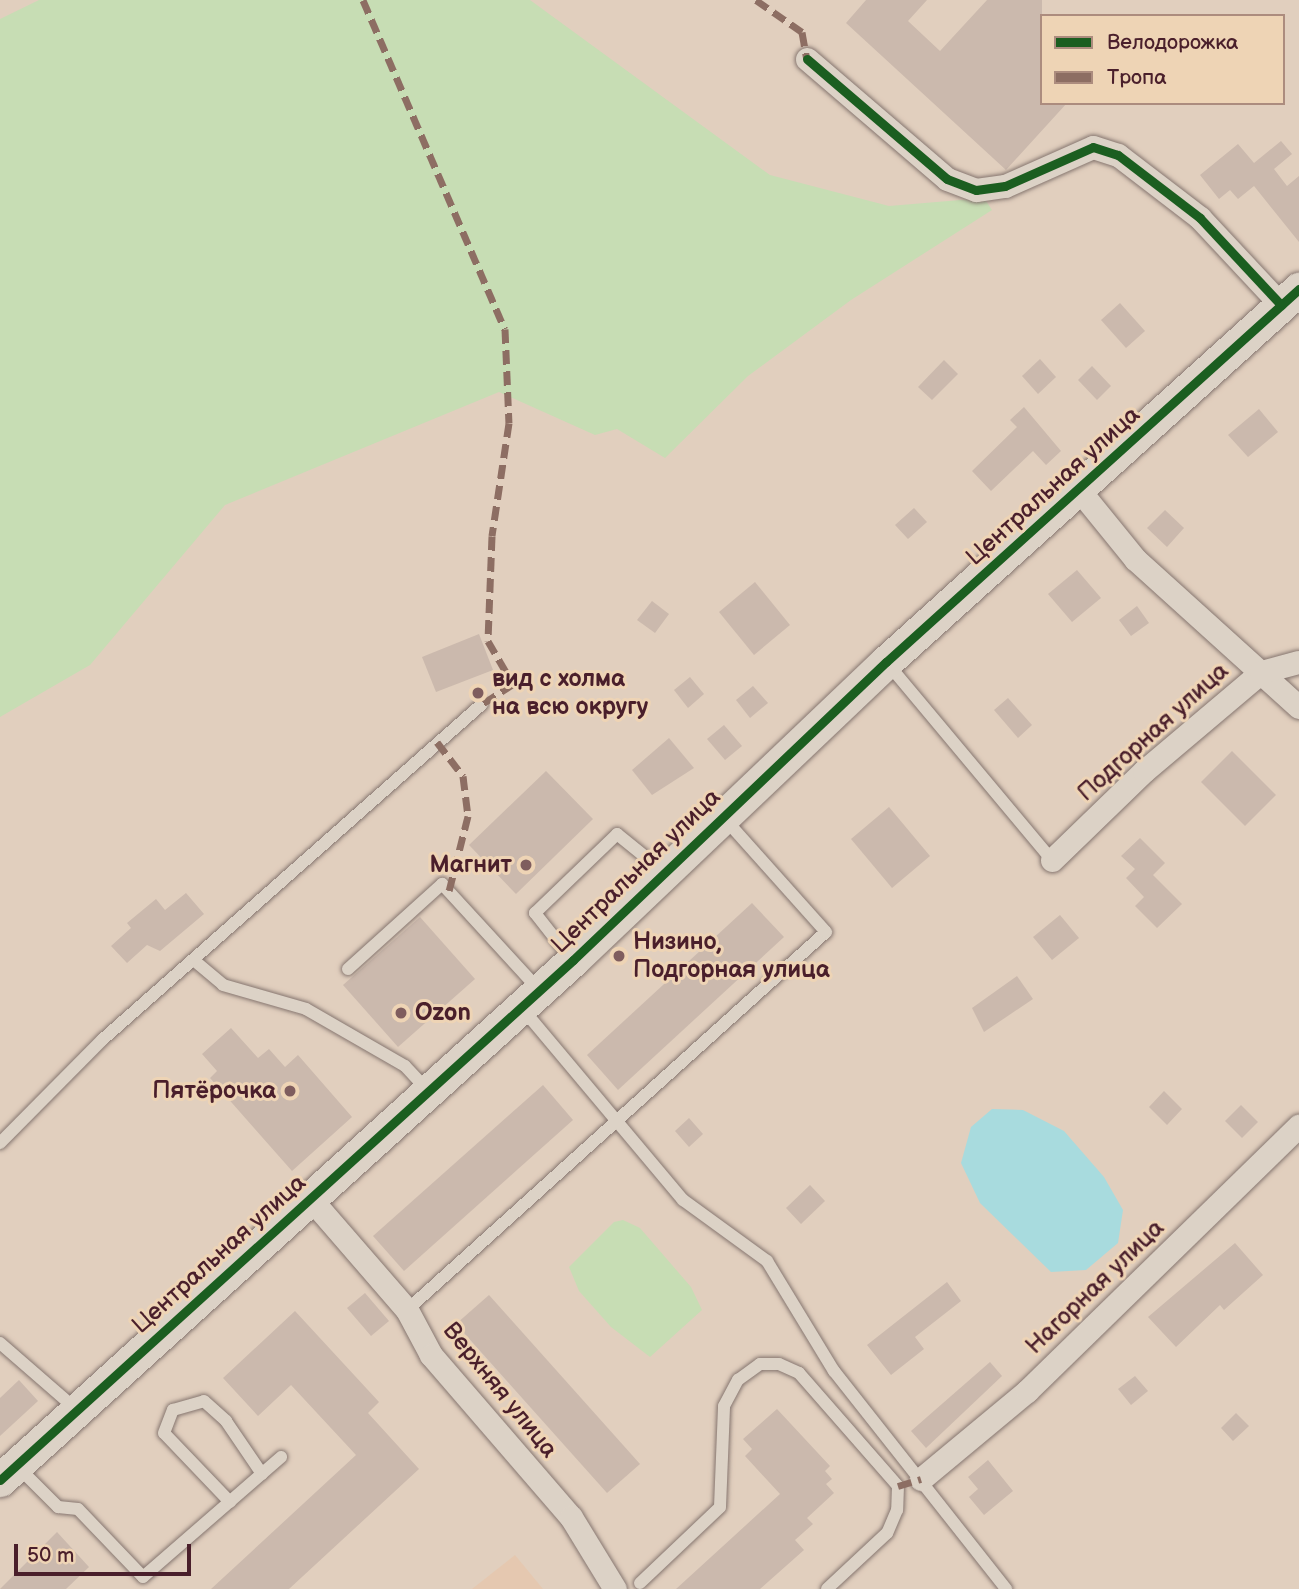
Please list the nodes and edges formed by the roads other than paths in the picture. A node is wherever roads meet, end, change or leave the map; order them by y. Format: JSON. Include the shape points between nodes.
{"nodes":[{"id":1,"x":807,"y":59,"type":"dead end"},
{"id":2,"x":1290,"y":297,"type":"edge"},
{"id":3,"x":1079,"y":490,"type":"junction"},
{"id":4,"x":886,"y":662,"type":"junction"},
{"id":5,"x":1299,"y":662,"type":"edge"},
{"id":6,"x":1261,"y":671,"type":"junction"},
{"id":7,"x":482,"y":705,"type":"dead end"},
{"id":8,"x":1299,"y":707,"type":"edge"},
{"id":9,"x":722,"y":816,"type":"junction"},
{"id":10,"x":1052,"y":860,"type":"joint"},
{"id":11,"x":664,"y":873,"type":"junction"},
{"id":12,"x":573,"y":960,"type":"junction"},
{"id":13,"x":196,"y":962,"type":"junction"},
{"id":14,"x":348,"y":970,"type":"dead end"},
{"id":15,"x":530,"y":998,"type":"junction"},
{"id":16,"x":427,"y":1090,"type":"junction"},
{"id":17,"x":620,"y":1120,"type":"junction"},
{"id":18,"x":1299,"y":1126,"type":"edge"},
{"id":19,"x":0,"y":1143,"type":"edge"},
{"id":20,"x":310,"y":1198,"type":"junction"},
{"id":21,"x":407,"y":1310,"type":"junction"},
{"id":22,"x":0,"y":1343,"type":"edge"},
{"id":23,"x":76,"y":1409,"type":"junction"},
{"id":24,"x":281,"y":1457,"type":"dead end"},
{"id":25,"x":8,"y":1473,"type":"edge"},
{"id":26,"x":261,"y":1474,"type":"junction"},
{"id":27,"x":921,"y":1479,"type":"junction"},
{"id":28,"x":230,"y":1502,"type":"junction"},
{"id":29,"x":640,"y":1583,"type":"dead end"},
{"id":30,"x":615,"y":1589,"type":"edge"},
{"id":31,"x":827,"y":1589,"type":"edge"},
{"id":32,"x":1006,"y":1589,"type":"edge"}],
"edges":[{"from":1,"to":2,"type":"street","via":[[947,179],[976,190],[1005,186],[1093,146],[1118,155],[1200,218]]},
{"from":2,"to":3,"type":"street","name":"Центральная улица"},
{"from":3,"to":4,"type":"street","name":"Центральная улица"},
{"from":3,"to":6,"type":"street","via":[[1135,559]]},
{"from":4,"to":9,"type":"street","name":"Центральная улица"},
{"from":4,"to":10,"type":"lane"},
{"from":5,"to":6,"type":"street","name":"Подгорная улица"},
{"from":6,"to":8,"type":"street"},
{"from":6,"to":10,"type":"street","name":"Подгорная улица"},
{"from":7,"to":13,"type":"lane"},
{"from":9,"to":11,"type":"street","name":"Центральная улица"},
{"from":9,"to":17,"type":"lane","via":[[826,932]]},
{"from":11,"to":12,"type":"street","name":"Центральная улица"},
{"from":11,"to":12,"type":"lane","via":[[617,834],[535,913]]},
{"from":12,"to":15,"type":"street","name":"Центральная улица"},
{"from":13,"to":16,"type":"lane","via":[[223,985],[306,1009],[405,1066]]},
{"from":13,"to":19,"type":"lane","via":[[102,1040]]},
{"from":14,"to":15,"type":"lane","via":[[442,884]]},
{"from":15,"to":16,"type":"street","name":"Центральная улица"},
{"from":15,"to":17,"type":"lane"},
{"from":16,"to":20,"type":"street","name":"Центральная улица"},
{"from":17,"to":21,"type":"lane"},
{"from":17,"to":27,"type":"lane","via":[[682,1200],[767,1261],[834,1371]]},
{"from":18,"to":27,"type":"street","name":"Нагорная улица","via":[[1027,1391]]},
{"from":20,"to":21,"type":"street","name":"Верхняя улица"},
{"from":20,"to":23,"type":"street","name":"Центральная улица"},
{"from":21,"to":30,"type":"street","name":"Верхняя улица","via":[[431,1355],[571,1517]]},
{"from":22,"to":23,"type":"lane"},
{"from":23,"to":25,"type":"street","name":"Центральная улица"},
{"from":24,"to":26,"type":"lane"},
{"from":25,"to":28,"type":"lane","via":[[58,1507],[78,1509],[144,1577]]},
{"from":26,"to":28,"type":"lane"},
{"from":26,"to":28,"type":"lane","via":[[226,1421],[204,1401],[173,1410],[164,1433]]},
{"from":27,"to":32,"type":"lane"},
{"from":29,"to":31,"type":"lane","via":[[720,1507],[724,1406],[738,1380],[760,1364],[779,1364],[799,1373],[898,1486],[897,1510],[887,1533]]}]}
